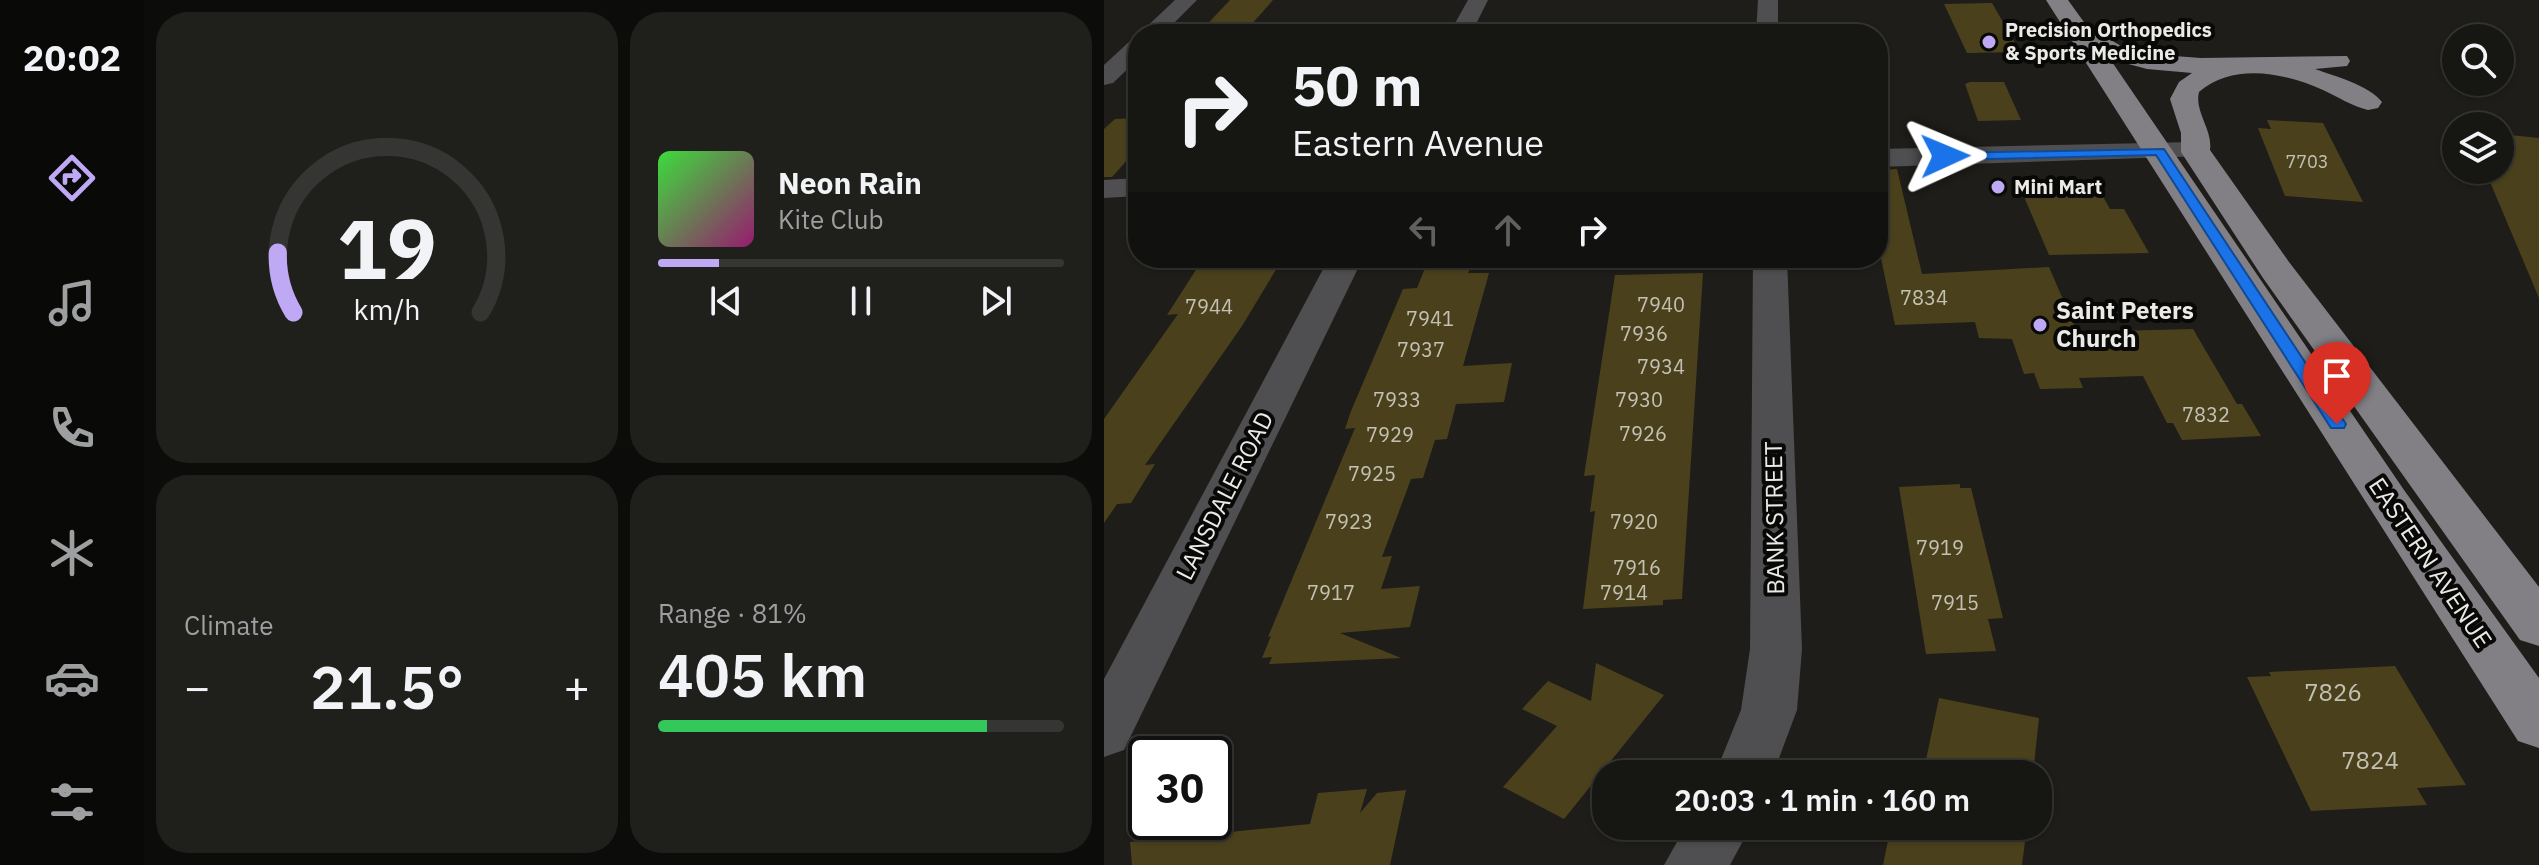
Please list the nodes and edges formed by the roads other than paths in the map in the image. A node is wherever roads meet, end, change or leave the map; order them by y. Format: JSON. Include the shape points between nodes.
{"nodes":[{"id":1,"x":1187,"y":0,"type":"edge"},
{"id":2,"x":1478,"y":0,"type":"edge"},
{"id":3,"x":1768,"y":0,"type":"edge"},
{"id":4,"x":2057,"y":0,"type":"edge"},
{"id":5,"x":2086,"y":14,"type":"edge"},
{"id":6,"x":1161,"y":24,"type":"edge"},
{"id":7,"x":1465,"y":24,"type":"edge"},
{"id":8,"x":1767,"y":24,"type":"edge"},
{"id":9,"x":1128,"y":55,"type":"edge"},
{"id":10,"x":2122,"y":56,"type":"junction"},
{"id":11,"x":2338,"y":61,"type":"dead end"},
{"id":12,"x":2241,"y":65,"type":"junction"},
{"id":13,"x":1104,"y":78,"type":"edge"},
{"id":14,"x":2368,"y":102,"type":"dead end"},
{"id":15,"x":2165,"y":123,"type":"junction"},
{"id":16,"x":1888,"y":157,"type":"edge"},
{"id":17,"x":1128,"y":188,"type":"edge"},
{"id":18,"x":1104,"y":189,"type":"edge"},
{"id":19,"x":1341,"y":268,"type":"edge"},
{"id":20,"x":1770,"y":268,"type":"edge"},
{"id":21,"x":2539,"y":626,"type":"edge"},
{"id":22,"x":2539,"y":724,"type":"edge"},
{"id":23,"x":1104,"y":733,"type":"edge"},
{"id":24,"x":1749,"y":760,"type":"edge"},
{"id":25,"x":1711,"y":840,"type":"edge"},
{"id":26,"x":1696,"y":865,"type":"edge"}],
"edges":[{"from":1,"to":6,"type":"street"},
{"from":2,"to":7,"type":"street"},
{"from":3,"to":8,"type":"street"},
{"from":4,"to":5,"type":"main road","name":"EASTERN AVENUE"},
{"from":5,"to":10,"type":"main road","name":"EASTERN AVENUE"},
{"from":5,"to":15,"type":"main road","name":"EASTERN AVENUE"},
{"from":9,"to":13,"type":"street"},
{"from":10,"to":12,"type":"main road"},
{"from":10,"to":15,"type":"main road","name":"EASTERN AVENUE"},
{"from":11,"to":12,"type":"main road"},
{"from":12,"to":14,"type":"main road","via":[[2308,74]]},
{"from":12,"to":15,"type":"main road","via":[[2214,72],[2185,92],[2199,136]]},
{"from":15,"to":16,"type":"street"},
{"from":15,"to":21,"type":"main road","name":"EASTERN AVENUE"},
{"from":15,"to":22,"type":"main road","name":"EASTERN AVENUE","via":[[2387,501]]},
{"from":17,"to":18,"type":"street"},
{"from":19,"to":23,"type":"street","name":"LANSDALE ROAD"},
{"from":20,"to":24,"type":"street","name":"BANK STREET","via":[[1776,649],[1769,710]]},
{"from":25,"to":26,"type":"street"}]}
